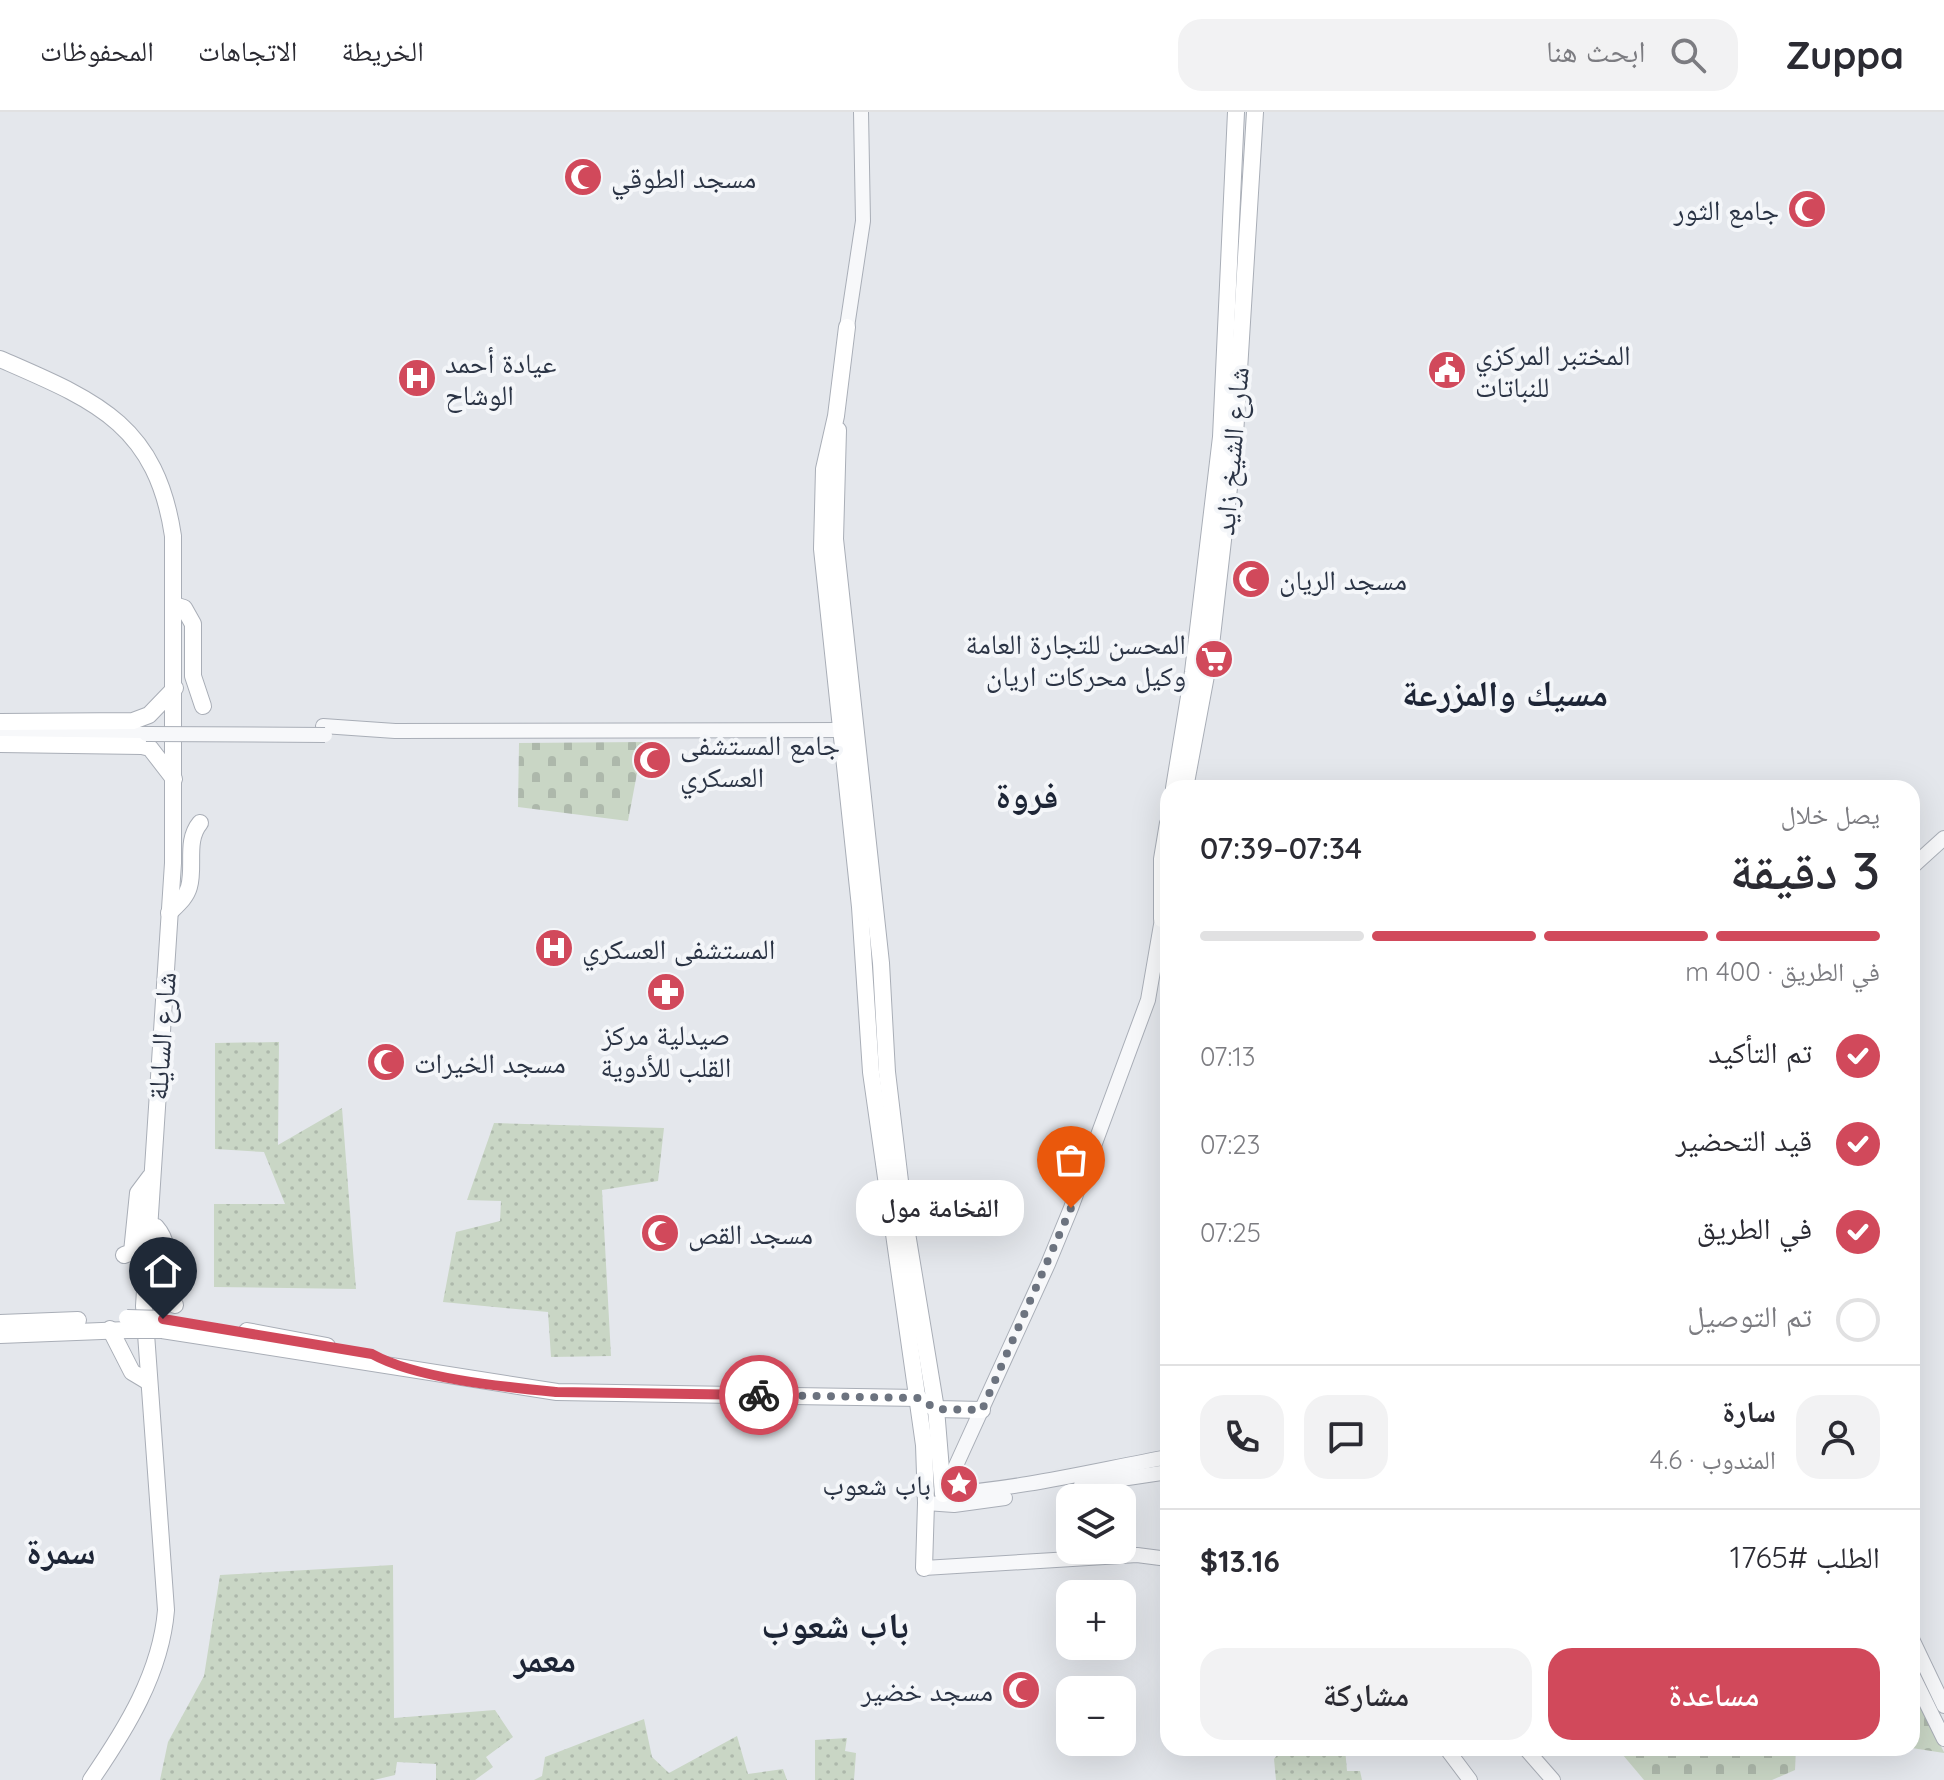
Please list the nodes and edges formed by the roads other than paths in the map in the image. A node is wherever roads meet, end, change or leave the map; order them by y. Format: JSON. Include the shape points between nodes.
{"nodes":[{"id":1,"x":861,"y":112,"type":"edge"},
{"id":2,"x":1236,"y":112,"type":"edge"},
{"id":3,"x":1255,"y":112,"type":"edge"},
{"id":4,"x":847,"y":327,"type":"joint"},
{"id":5,"x":0,"y":359,"type":"edge"},
{"id":6,"x":836,"y":416,"type":"junction"},
{"id":7,"x":174,"y":605,"type":"junction"},
{"id":8,"x":175,"y":688,"type":"junction"},
{"id":9,"x":203,"y":706,"type":"dead end"},
{"id":10,"x":0,"y":724,"type":"edge"},
{"id":11,"x":146,"y":730,"type":"junction"},
{"id":12,"x":841,"y":730,"type":"junction"},
{"id":13,"x":0,"y":734,"type":"edge"},
{"id":14,"x":0,"y":744,"type":"edge"},
{"id":15,"x":174,"y":779,"type":"junction"},
{"id":16,"x":1175,"y":780,"type":"edge"},
{"id":17,"x":1186,"y":780,"type":"edge"},
{"id":18,"x":200,"y":823,"type":"dead end"},
{"id":19,"x":1944,"y":838,"type":"edge"},
{"id":20,"x":1920,"y":860,"type":"edge"},
{"id":21,"x":169,"y":913,"type":"junction"},
{"id":22,"x":1160,"y":931,"type":"edge"},
{"id":23,"x":150,"y":1176,"type":"junction"},
{"id":24,"x":149,"y":1226,"type":"junction"},
{"id":25,"x":124,"y":1255,"type":"dead end"},
{"id":26,"x":175,"y":1305,"type":"dead end"},
{"id":27,"x":0,"y":1323,"type":"edge"},
{"id":28,"x":127,"y":1324,"type":"junction"},
{"id":29,"x":110,"y":1329,"type":"junction"},
{"id":30,"x":0,"y":1335,"type":"edge"},
{"id":31,"x":147,"y":1381,"type":"junction"},
{"id":32,"x":919,"y":1398,"type":"junction"},
{"id":33,"x":936,"y":1409,"type":"junction"},
{"id":34,"x":982,"y":1410,"type":"junction"},
{"id":35,"x":1160,"y":1459,"type":"edge"},
{"id":36,"x":1160,"y":1473,"type":"edge"},
{"id":37,"x":943,"y":1494,"type":"junction"},
{"id":38,"x":926,"y":1503,"type":"junction"},
{"id":39,"x":1160,"y":1558,"type":"edge"},
{"id":40,"x":924,"y":1568,"type":"joint"},
{"id":41,"x":1920,"y":1656,"type":"edge"},
{"id":42,"x":1920,"y":1690,"type":"edge"},
{"id":43,"x":1944,"y":1706,"type":"edge"},
{"id":44,"x":1944,"y":1739,"type":"edge"},
{"id":45,"x":1452,"y":1756,"type":"edge"},
{"id":46,"x":1532,"y":1756,"type":"edge"},
{"id":47,"x":91,"y":1780,"type":"edge"},
{"id":48,"x":1470,"y":1780,"type":"edge"},
{"id":49,"x":1553,"y":1780,"type":"edge"}],
"edges":[{"from":1,"to":4,"type":"street","via":[[864,211]]},
{"from":2,"to":16,"type":"main road","via":[[1221,437]]},
{"from":3,"to":17,"type":"main road","name":"شارع الشيخ زايد","via":[[1235,435],[1210,654]]},
{"from":4,"to":6,"type":"main road"},
{"from":5,"to":7,"type":"main road","name":"شارع السايلة","via":[[83,396],[132,436],[167,504]]},
{"from":6,"to":12,"type":"main road","via":[[824,469],[822,549]]},
{"from":6,"to":33,"type":"main road","via":[[835,539],[881,963],[887,1072]]},
{"from":7,"to":8,"type":"main road","name":"شارع السايلة"},
{"from":7,"to":9,"type":"main road","via":[[192,619],[193,676]]},
{"from":8,"to":10,"type":"main road","via":[[149,715],[133,721]]},
{"from":8,"to":15,"type":"main road","name":"شارع السايلة"},
{"from":10,"to":11,"type":"street"},
{"from":11,"to":12,"type":"street","bridge":true},
{"from":11,"to":13,"type":"street"},
{"from":12,"to":32,"type":"main road","via":[[871,1072]]},
{"from":14,"to":15,"type":"main road","via":[[142,746],[150,748]]},
{"from":15,"to":21,"type":"main road","name":"شارع السايلة"},
{"from":18,"to":21,"type":"main road","via":[[193,833],[188,889]]},
{"from":19,"to":20,"type":"street"},
{"from":21,"to":23,"type":"main road","name":"شارع السايلة"},
{"from":22,"to":34,"type":"street","via":[[1148,1000],[1071,1208]]},
{"from":23,"to":24,"type":"main road","name":"شارع السايلة"},
{"from":23,"to":25,"type":"main road","via":[[138,1193],[132,1252]]},
{"from":24,"to":26,"type":"main road","via":[[156,1227],[167,1243],[169,1295]]},
{"from":24,"to":31,"type":"main road","name":"شارع السايلة"},
{"from":27,"to":28,"type":"main road"},
{"from":28,"to":29,"type":"main road"},
{"from":28,"to":32,"type":"main road","bridge":true,"via":[[162,1324],[372,1354],[389,1364],[431,1374],[557,1392]]},
{"from":29,"to":30,"type":"main road"},
{"from":29,"to":31,"type":"main road","via":[[132,1372]]},
{"from":31,"to":47,"type":"main road","name":"شارع السايلة","via":[[166,1590],[164,1629],[146,1686]]},
{"from":32,"to":33,"type":"main road"},
{"from":32,"to":38,"type":"main road"},
{"from":33,"to":34,"type":"main road"},
{"from":33,"to":37,"type":"main road"},
{"from":34,"to":37,"type":"street"},
{"from":35,"to":37,"type":"street","via":[[1072,1478]]},
{"from":36,"to":38,"type":"street","via":[[976,1503]]},
{"from":38,"to":40,"type":"main road"},
{"from":39,"to":40,"type":"street"},
{"from":41,"to":43,"type":"street"},
{"from":42,"to":44,"type":"street"},
{"from":45,"to":48,"type":"street"},
{"from":46,"to":49,"type":"street"}]}
